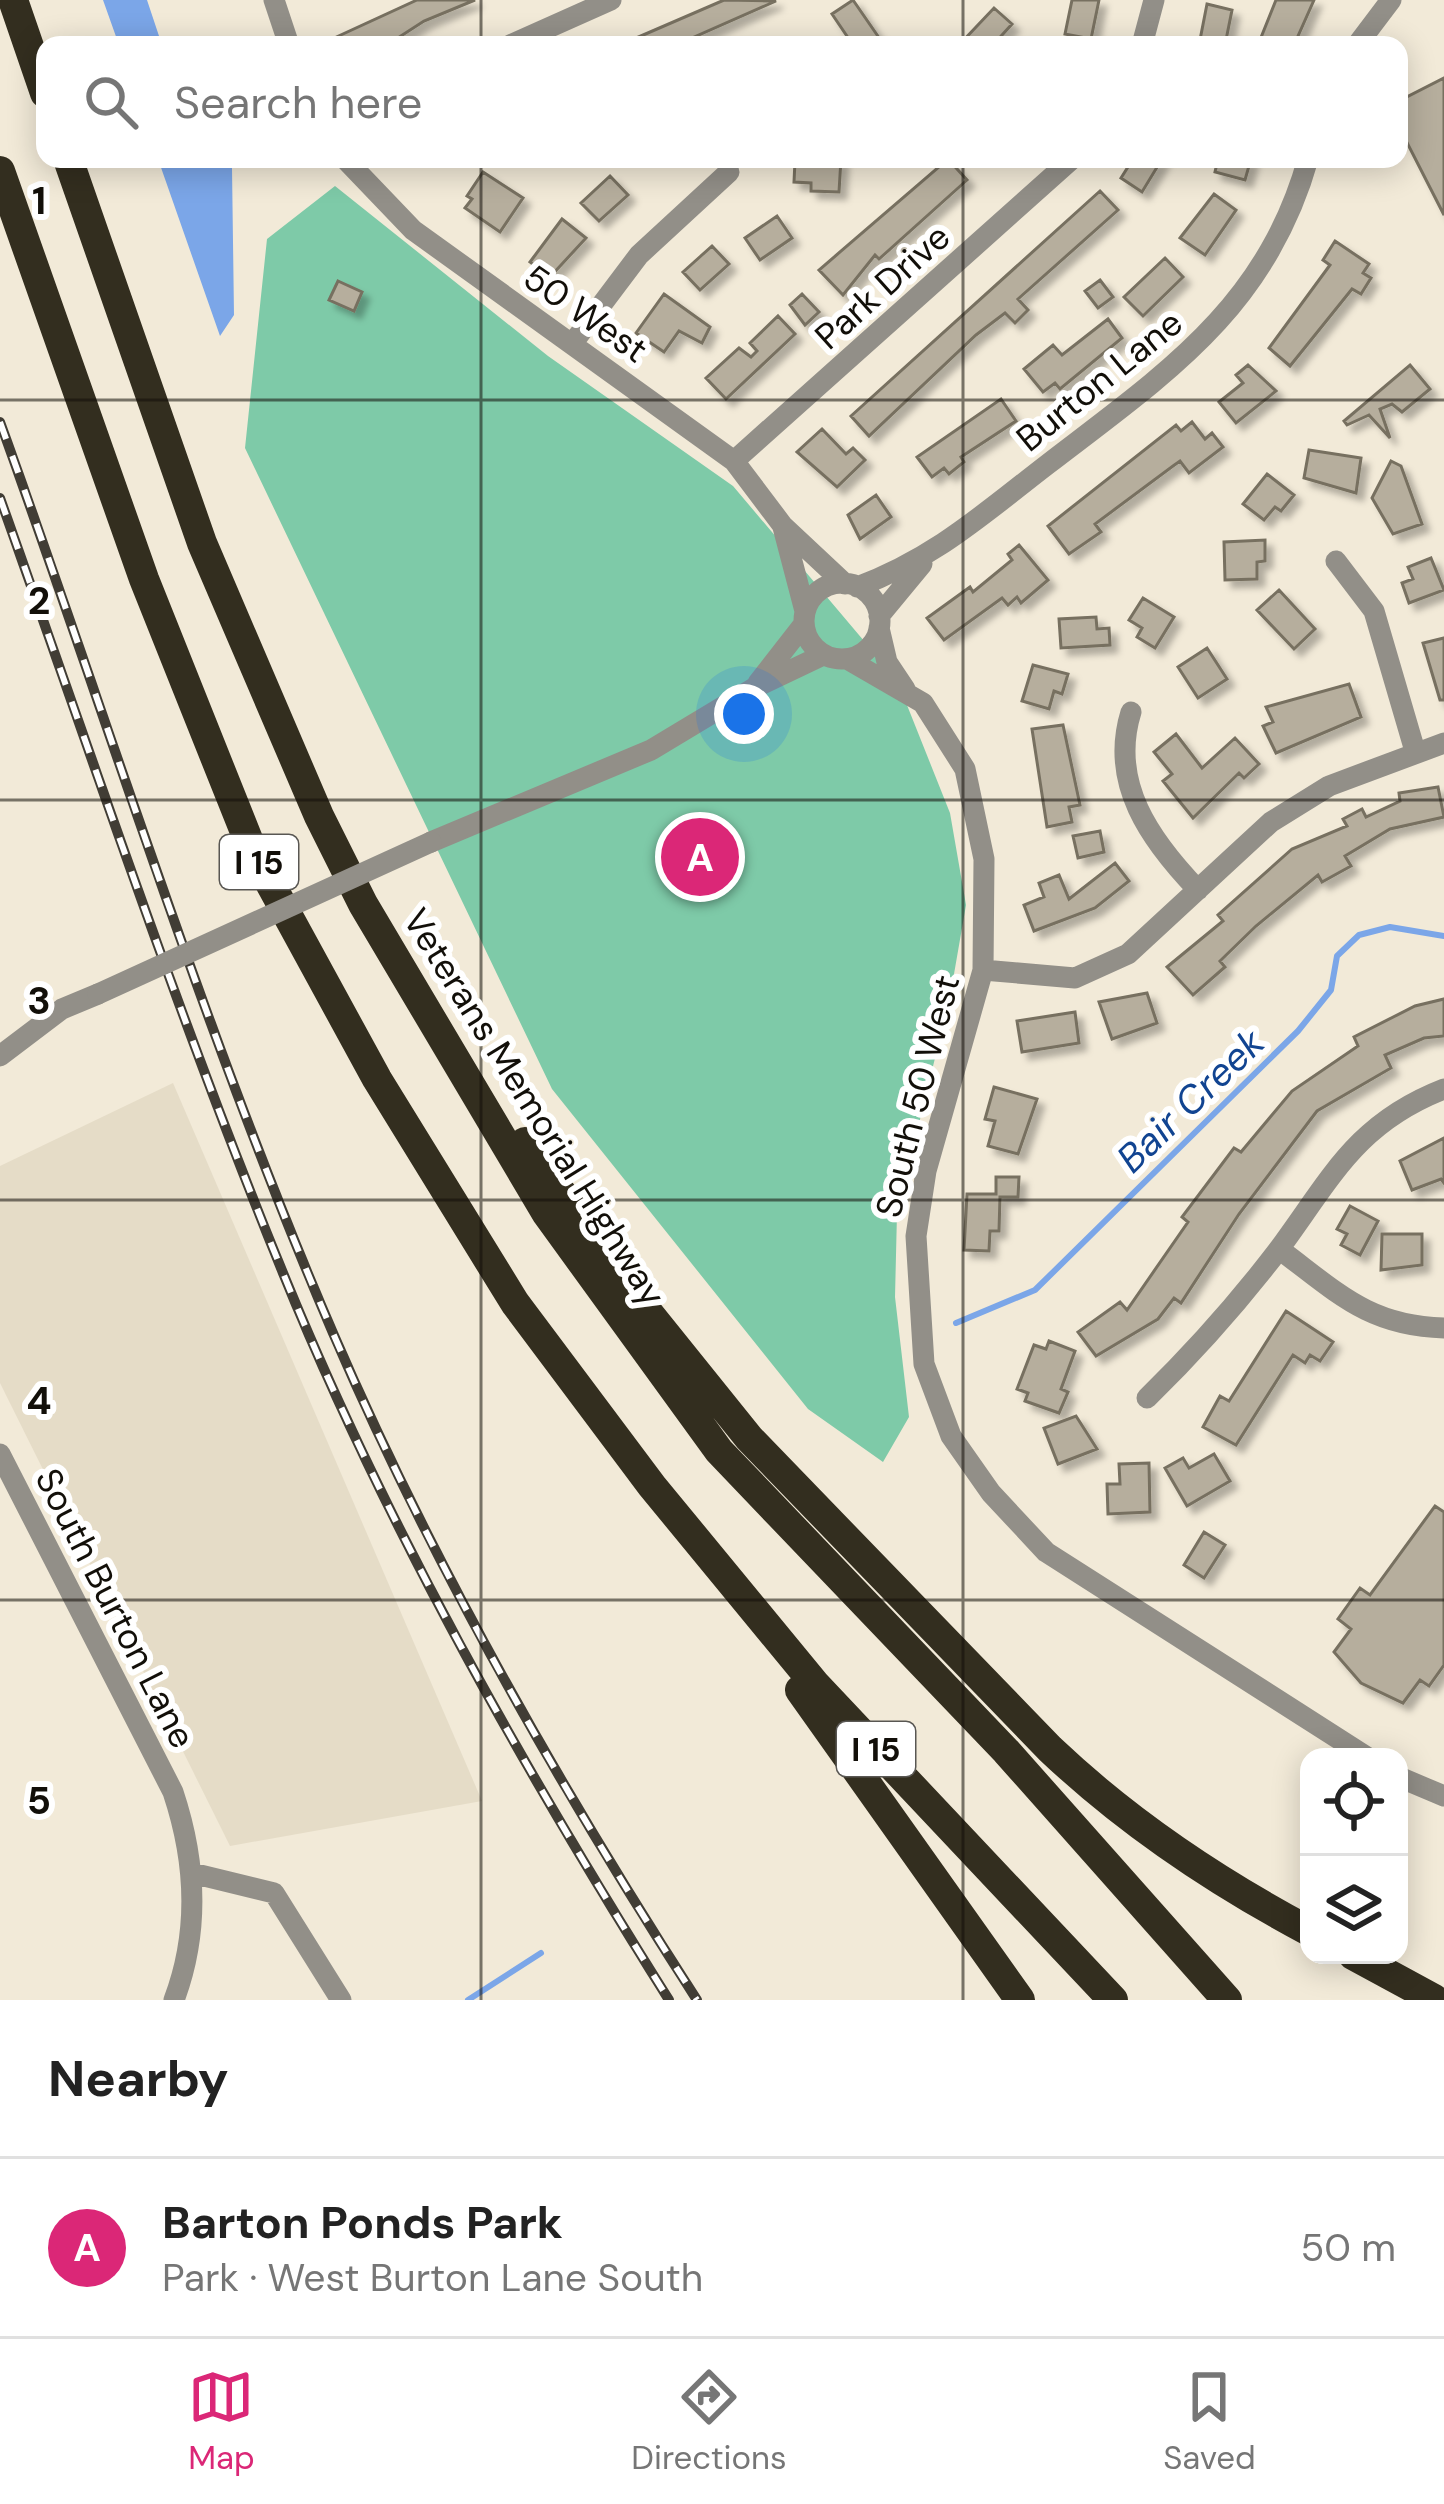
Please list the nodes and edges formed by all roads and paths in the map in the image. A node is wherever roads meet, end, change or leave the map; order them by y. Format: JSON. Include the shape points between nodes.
{"nodes":[{"id":1,"x":13,"y":0,"type":"edge"},
{"id":2,"x":274,"y":0,"type":"edge"},
{"id":3,"x":611,"y":0,"type":"edge"},
{"id":4,"x":1154,"y":0,"type":"edge"},
{"id":5,"x":1391,"y":0,"type":"edge"},
{"id":6,"x":286,"y":36,"type":"edge"},
{"id":7,"x":530,"y":36,"type":"edge"},
{"id":8,"x":1144,"y":36,"type":"edge"},
{"id":9,"x":1365,"y":36,"type":"edge"},
{"id":10,"x":36,"y":67,"type":"edge"},
{"id":11,"x":71,"y":168,"type":"edge"},
{"id":12,"x":354,"y":168,"type":"edge"},
{"id":13,"x":1062,"y":168,"type":"edge"},
{"id":14,"x":1305,"y":168,"type":"edge"},
{"id":15,"x":0,"y":171,"type":"edge"},
{"id":16,"x":729,"y":172,"type":"dead end"},
{"id":17,"x":572,"y":344,"type":"junction"},
{"id":18,"x":734,"y":461,"type":"junction"},
{"id":19,"x":783,"y":526,"type":"junction"},
{"id":20,"x":926,"y":559,"type":"junction"},
{"id":21,"x":1336,"y":561,"type":"dead end"},
{"id":22,"x":851,"y":585,"type":"junction"},
{"id":23,"x":804,"y":617,"type":"junction"},
{"id":24,"x":879,"y":622,"type":"junction"},
{"id":25,"x":823,"y":655,"type":"junction"},
{"id":26,"x":847,"y":659,"type":"junction"},
{"id":27,"x":754,"y":688,"type":"junction"},
{"id":28,"x":905,"y":690,"type":"junction"},
{"id":29,"x":1131,"y":712,"type":"dead end"},
{"id":30,"x":1444,"y":743,"type":"edge"},
{"id":31,"x":1415,"y":751,"type":"junction"},
{"id":32,"x":1198,"y":890,"type":"junction"},
{"id":33,"x":386,"y":943,"type":"junction"},
{"id":34,"x":983,"y":970,"type":"junction"},
{"id":35,"x":0,"y":1056,"type":"edge"},
{"id":36,"x":1444,"y":1089,"type":"edge"},
{"id":37,"x":1279,"y":1249,"type":"junction"},
{"id":38,"x":1444,"y":1328,"type":"edge"},
{"id":39,"x":1147,"y":1398,"type":"dead end"},
{"id":40,"x":0,"y":1454,"type":"edge"},
{"id":41,"x":652,"y":1486,"type":"junction"},
{"id":42,"x":1353,"y":1748,"type":"edge"},
{"id":43,"x":1408,"y":1782,"type":"edge"},
{"id":44,"x":1444,"y":1796,"type":"edge"},
{"id":45,"x":192,"y":1873,"type":"junction"},
{"id":46,"x":1300,"y":1926,"type":"edge"},
{"id":47,"x":1370,"y":1964,"type":"edge"},
{"id":48,"x":1434,"y":1999,"type":"edge"},
{"id":49,"x":174,"y":2000,"type":"edge"},
{"id":50,"x":341,"y":2000,"type":"edge"},
{"id":51,"x":1020,"y":2000,"type":"edge"},
{"id":52,"x":1113,"y":2000,"type":"edge"},
{"id":53,"x":1227,"y":2000,"type":"edge"}],
"edges":[{"from":1,"to":10,"type":"highway"},
{"from":2,"to":6,"type":"street"},
{"from":3,"to":7,"type":"street"},
{"from":4,"to":8,"type":"street"},
{"from":5,"to":9,"type":"street"},
{"from":11,"to":33,"type":"highway","name":"Veterans Memorial Highway","number":"I 15","via":[[202,543],[319,816]]},
{"from":12,"to":17,"type":"street","name":"50 West","via":[[413,230]]},
{"from":13,"to":18,"type":"street","name":"Park Drive"},
{"from":14,"to":20,"type":"street","name":"Burton Lane","via":[[1292,216],[1265,264],[1190,355]]},
{"from":15,"to":41,"type":"highway","number":"I 15","via":[[144,579],[253,851],[376,1078],[515,1303]]},
{"from":16,"to":17,"type":"street","via":[[639,255]]},
{"from":17,"to":18,"type":"street","name":"50 West"},
{"from":18,"to":19,"type":"street","name":"50 West"},
{"from":19,"to":22,"type":"street","name":"50 West"},
{"from":19,"to":23,"type":"street","name":"50 West"},
{"from":20,"to":22,"type":"street","name":"Burton Lane"},
{"from":20,"to":24,"type":"street","name":"Burton Lane"},
{"from":21,"to":31,"type":"street","via":[[1374,611]]},
{"from":22,"to":23,"type":"street","via":[[820,590]]},
{"from":22,"to":24,"type":"street"},
{"from":23,"to":25,"type":"street"},
{"from":23,"to":27,"type":"street"},
{"from":24,"to":26,"type":"street","via":[[868,649]]},
{"from":24,"to":28,"type":"street","name":"South 50 West","via":[[887,662]]},
{"from":25,"to":26,"type":"street"},
{"from":25,"to":27,"type":"street"},
{"from":26,"to":28,"type":"street","name":"South 50 West"},
{"from":27,"to":35,"type":"street","bridge":true,"via":[[651,750],[62,1009]]},
{"from":28,"to":34,"type":"street","name":"South 50 West","via":[[965,769],[984,859]]},
{"from":29,"to":32,"type":"street","via":[[1121,742],[1130,792],[1165,855]]},
{"from":30,"to":31,"type":"street"},
{"from":31,"to":32,"type":"street","via":[[1271,822]]},
{"from":32,"to":34,"type":"street","via":[[1128,954],[1075,978]]},
{"from":33,"to":46,"type":"highway","via":[[642,1306],[749,1438],[1101,1797]]},
{"from":33,"to":53,"type":"highway","name":"Veterans Memorial Highway","number":"I 15","via":[[547,1214],[719,1451],[1006,1751]]},
{"from":34,"to":42,"type":"street","name":"South 50 West","via":[[926,1171],[916,1236],[924,1364],[951,1436],[1046,1552]]},
{"from":36,"to":37,"type":"street","via":[[1362,1136]]},
{"from":37,"to":38,"type":"street","via":[[1361,1311],[1400,1327]]},
{"from":37,"to":39,"type":"street"},
{"from":40,"to":45,"type":"street","name":"South Burton Lane","via":[[173,1792]]},
{"from":41,"to":51,"type":"highway"},
{"from":41,"to":52,"type":"highway","number":"I 15","via":[[815,1684]]},
{"from":43,"to":44,"type":"street"},
{"from":45,"to":49,"type":"street","name":"South Burton Lane","via":[[188,1946]]},
{"from":45,"to":50,"type":"street","via":[[274,1893]]},
{"from":47,"to":48,"type":"highway"}]}
